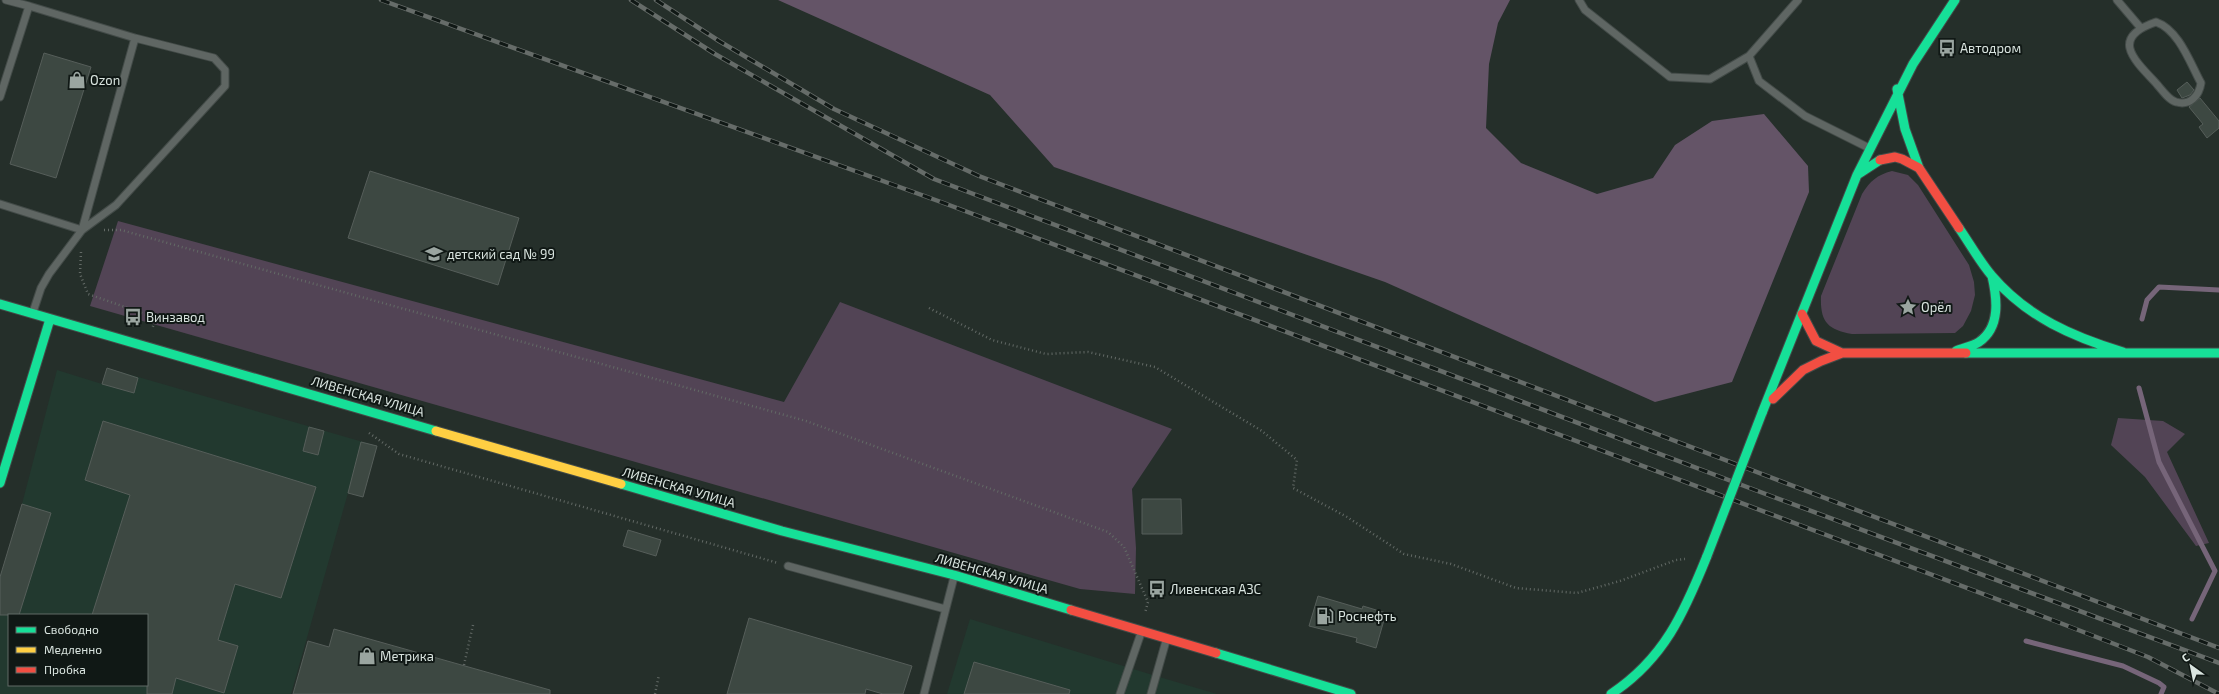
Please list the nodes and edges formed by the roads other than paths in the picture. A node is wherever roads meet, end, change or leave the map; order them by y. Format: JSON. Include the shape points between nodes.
{"nodes":[{"id":1,"x":6,"y":0,"type":"edge"},
{"id":2,"x":1579,"y":0,"type":"edge"},
{"id":3,"x":1798,"y":0,"type":"edge"},
{"id":4,"x":1955,"y":0,"type":"edge"},
{"id":5,"x":2117,"y":0,"type":"edge"},
{"id":6,"x":29,"y":6,"type":"junction"},
{"id":7,"x":2140,"y":27,"type":"junction"},
{"id":8,"x":135,"y":38,"type":"junction"},
{"id":9,"x":1749,"y":56,"type":"junction"},
{"id":10,"x":1897,"y":89,"type":"junction"},
{"id":11,"x":0,"y":96,"type":"edge"},
{"id":12,"x":1870,"y":149,"type":"junction"},
{"id":13,"x":1919,"y":168,"type":"junction"},
{"id":14,"x":1857,"y":175,"type":"junction"},
{"id":15,"x":0,"y":204,"type":"edge"},
{"id":16,"x":82,"y":230,"type":"junction"},
{"id":17,"x":1992,"y":276,"type":"junction"},
{"id":18,"x":0,"y":304,"type":"edge"},
{"id":19,"x":33,"y":314,"type":"junction"},
{"id":20,"x":1802,"y":314,"type":"junction"},
{"id":21,"x":50,"y":319,"type":"junction"},
{"id":22,"x":2122,"y":352,"type":"junction"},
{"id":23,"x":1842,"y":353,"type":"junction"},
{"id":24,"x":2219,"y":353,"type":"edge"},
{"id":25,"x":1950,"y":354,"type":"junction"},
{"id":26,"x":1762,"y":413,"type":"junction"},
{"id":27,"x":0,"y":483,"type":"edge"},
{"id":28,"x":788,"y":566,"type":"road end"},
{"id":29,"x":954,"y":575,"type":"junction"},
{"id":30,"x":945,"y":609,"type":"junction"},
{"id":31,"x":1141,"y":631,"type":"junction"},
{"id":32,"x":1167,"y":638,"type":"junction"},
{"id":33,"x":924,"y":694,"type":"edge"},
{"id":34,"x":1120,"y":694,"type":"edge"},
{"id":35,"x":1151,"y":694,"type":"edge"},
{"id":36,"x":1351,"y":694,"type":"edge"},
{"id":37,"x":1611,"y":694,"type":"edge"}],
"edges":[{"from":1,"to":6,"type":"lane"},
{"from":2,"to":9,"type":"lane","via":[[1585,10],[1670,76],[1710,79]]},
{"from":3,"to":9,"type":"lane"},
{"from":4,"to":10,"type":"main road","via":[[1930,33]]},
{"from":5,"to":7,"type":"lane"},
{"from":6,"to":8,"type":"lane"},
{"from":6,"to":11,"type":"lane"},
{"from":7,"to":7,"type":"lane","via":[[2130,42],[2129,51],[2133,60],[2174,102],[2194,100],[2200,92],[2201,83],[2173,33],[2165,25],[2156,22]]},
{"from":8,"to":16,"type":"lane"},
{"from":8,"to":16,"type":"lane","via":[[214,58],[225,70],[225,86],[116,205]]},
{"from":9,"to":12,"type":"lane","via":[[1759,80],[1806,116]]},
{"from":10,"to":12,"type":"main road"},
{"from":10,"to":13,"type":"main road","via":[[1904,130]]},
{"from":12,"to":14,"type":"main road"},
{"from":13,"to":14,"type":"main road","via":[[1907,159],[1894,156],[1869,164]]},
{"from":13,"to":17,"type":"main road"},
{"from":14,"to":20,"type":"main road"},
{"from":15,"to":16,"type":"lane"},
{"from":16,"to":19,"type":"lane","via":[[49,274],[41,288]]},
{"from":17,"to":22,"type":"main road","via":[[2020,302],[2049,323],[2083,340]]},
{"from":17,"to":25,"type":"main road","via":[[1998,301],[1993,326],[1980,342]]},
{"from":18,"to":19,"type":"main road","name":"ЛИВЕНСКАЯ УЛИЦА"},
{"from":19,"to":21,"type":"main road","name":"ЛИВЕНСКАЯ УЛИЦА"},
{"from":20,"to":23,"type":"main road","via":[[1816,341]]},
{"from":20,"to":26,"type":"main road"},
{"from":21,"to":27,"type":"main road"},
{"from":21,"to":29,"type":"main road","name":"ЛИВЕНСКАЯ УЛИЦА","via":[[775,529]]},
{"from":22,"to":24,"type":"main road"},
{"from":22,"to":25,"type":"main road"},
{"from":23,"to":25,"type":"main road"},
{"from":23,"to":26,"type":"main road","via":[[1825,358],[1796,374]]},
{"from":26,"to":37,"type":"main road","bridge":true,"via":[[1687,608],[1646,667],[1627,685]]},
{"from":28,"to":30,"type":"lane"},
{"from":29,"to":30,"type":"lane"},
{"from":29,"to":31,"type":"main road","name":"ЛИВЕНСКАЯ УЛИЦА"},
{"from":30,"to":33,"type":"lane"},
{"from":31,"to":32,"type":"main road","name":"ЛИВЕНСКАЯ УЛИЦА"},
{"from":31,"to":34,"type":"lane"},
{"from":32,"to":35,"type":"lane"},
{"from":32,"to":36,"type":"main road","name":"ЛИВЕНСКАЯ УЛИЦА"}]}
